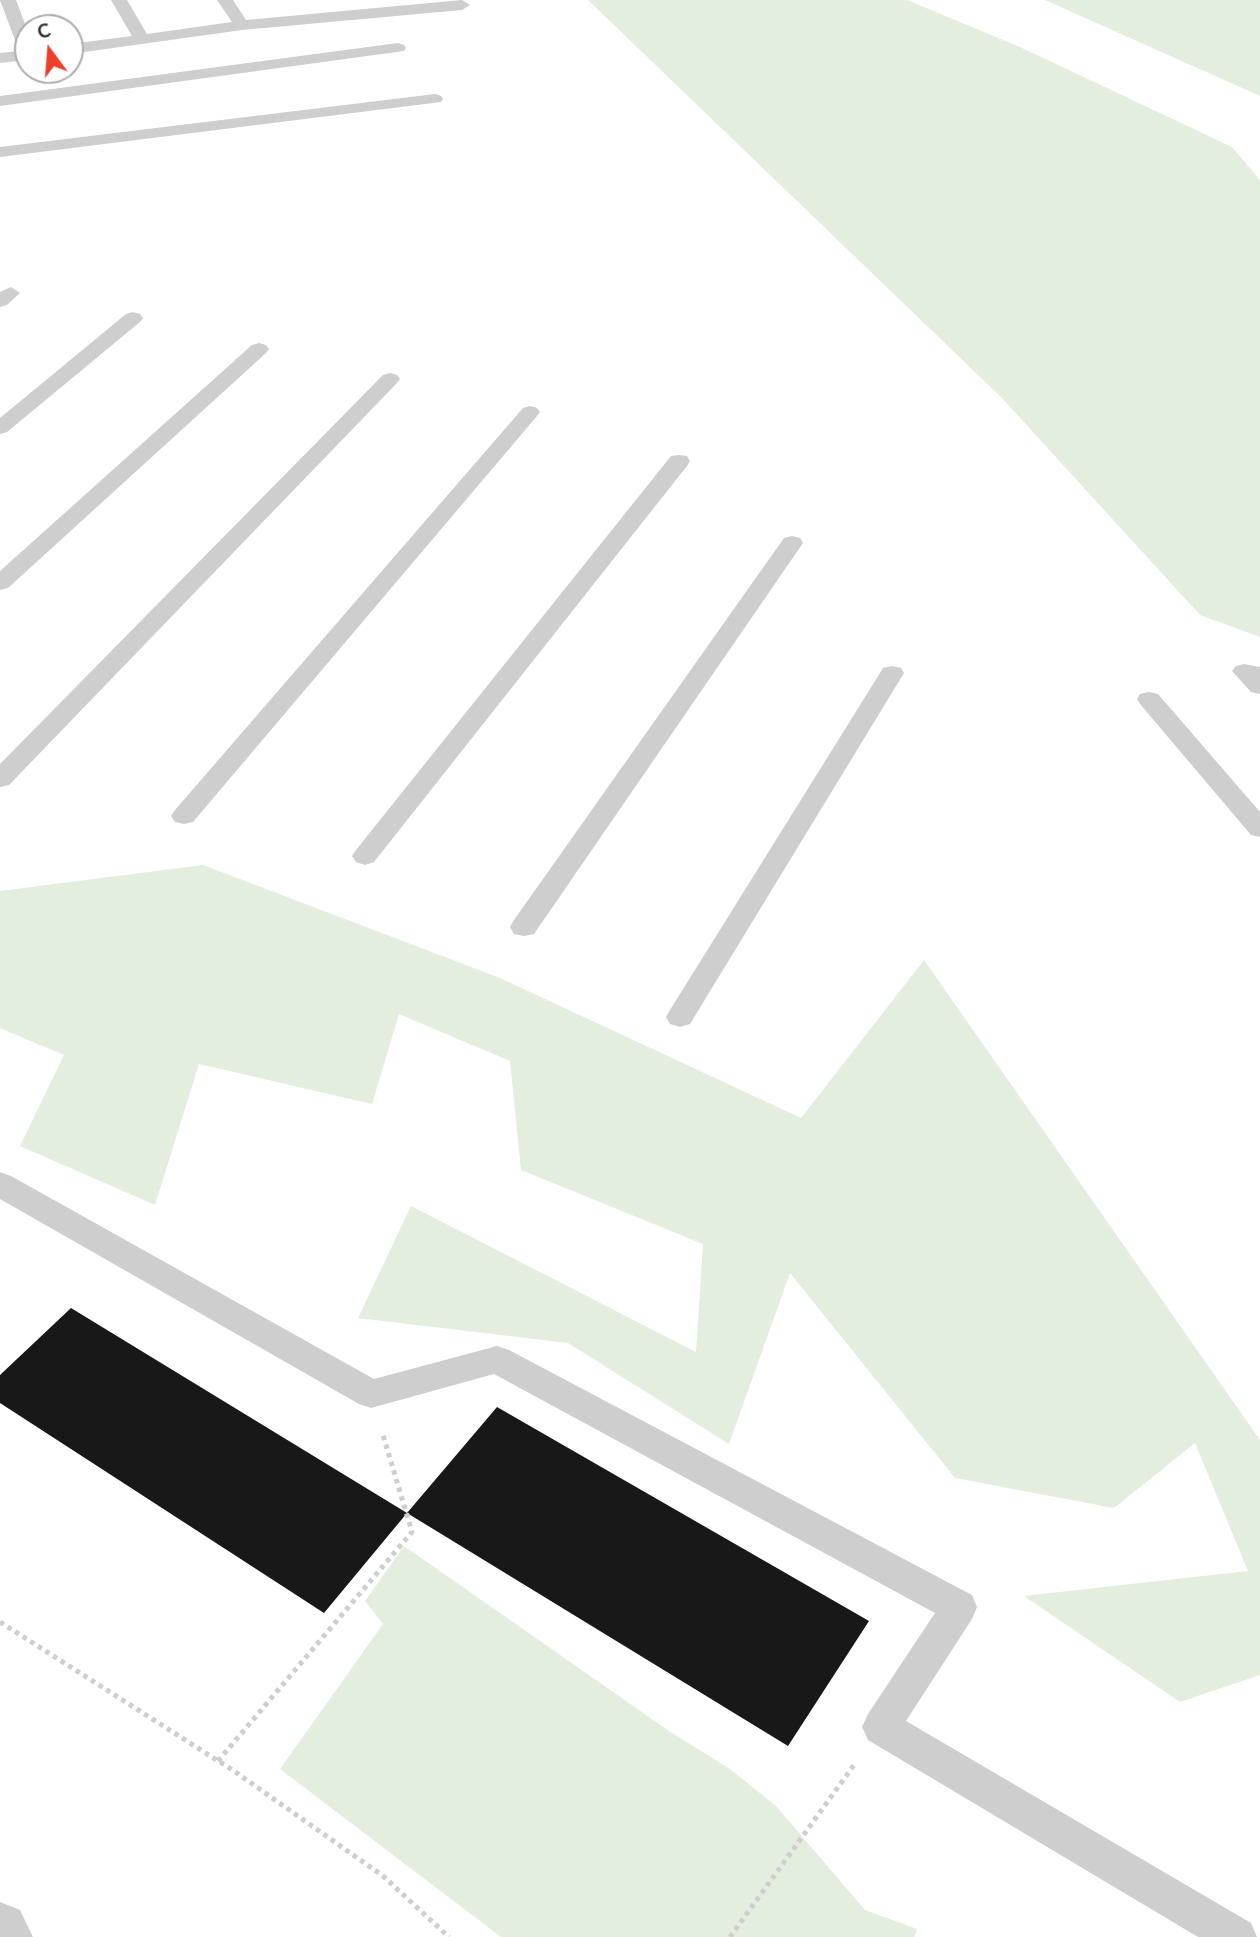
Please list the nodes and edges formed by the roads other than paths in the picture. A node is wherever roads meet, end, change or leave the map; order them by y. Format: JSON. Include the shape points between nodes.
{"nodes":[{"id":1,"x":119,"y":0,"type":"edge"},
{"id":2,"x":225,"y":0,"type":"edge"},
{"id":3,"x":345,"y":0,"type":"edge"},
{"id":4,"x":458,"y":0,"type":"edge"},
{"id":5,"x":357,"y":14,"type":"junction"},
{"id":6,"x":242,"y":25,"type":"junction"},
{"id":7,"x":142,"y":38,"type":"junction"},
{"id":8,"x":84,"y":47,"type":"edge"},
{"id":9,"x":398,"y":48,"type":"dead end"},
{"id":10,"x":435,"y":99,"type":"dead end"},
{"id":11,"x":0,"y":101,"type":"edge"},
{"id":12,"x":0,"y":152,"type":"edge"},
{"id":13,"x":133,"y":318,"type":"dead end"},
{"id":14,"x":259,"y":349,"type":"dead end"},
{"id":15,"x":390,"y":379,"type":"dead end"},
{"id":16,"x":530,"y":412,"type":"dead end"},
{"id":17,"x":0,"y":428,"type":"edge"},
{"id":18,"x":679,"y":461,"type":"dead end"},
{"id":19,"x":792,"y":543,"type":"dead end"},
{"id":20,"x":0,"y":583,"type":"edge"},
{"id":21,"x":892,"y":673,"type":"dead end"},
{"id":22,"x":1260,"y":674,"type":"edge"},
{"id":23,"x":1260,"y":687,"type":"edge"},
{"id":24,"x":1149,"y":699,"type":"dead end"},
{"id":25,"x":0,"y":779,"type":"edge"},
{"id":26,"x":184,"y":816,"type":"dead end"},
{"id":27,"x":1260,"y":828,"type":"edge"},
{"id":28,"x":365,"y":856,"type":"dead end"},
{"id":29,"x":524,"y":927,"type":"dead end"},
{"id":30,"x":680,"y":1017,"type":"dead end"},
{"id":31,"x":0,"y":1184,"type":"edge"},
{"id":32,"x":0,"y":1930,"type":"edge"},
{"id":33,"x":5,"y":1937,"type":"edge"},
{"id":34,"x":1237,"y":1937,"type":"edge"}],
"edges":[{"from":1,"to":7,"type":"lane"},
{"from":2,"to":6,"type":"lane"},
{"from":3,"to":5,"type":"lane"},
{"from":4,"to":5,"type":"lane","via":[[462,5]]},
{"from":5,"to":6,"type":"lane"},
{"from":6,"to":7,"type":"lane"},
{"from":7,"to":8,"type":"lane"},
{"from":9,"to":11,"type":"lane"},
{"from":10,"to":12,"type":"lane"},
{"from":13,"to":17,"type":"lane"},
{"from":14,"to":20,"type":"lane"},
{"from":15,"to":25,"type":"lane"},
{"from":16,"to":26,"type":"lane"},
{"from":18,"to":28,"type":"lane"},
{"from":19,"to":29,"type":"lane"},
{"from":21,"to":30,"type":"lane"},
{"from":22,"to":23,"type":"lane","via":[[1244,671]]},
{"from":24,"to":27,"type":"lane"},
{"from":31,"to":34,"type":"lane","via":[[371,1394],[497,1360],[959,1607],[881,1727]]},
{"from":32,"to":33,"type":"street"}]}
